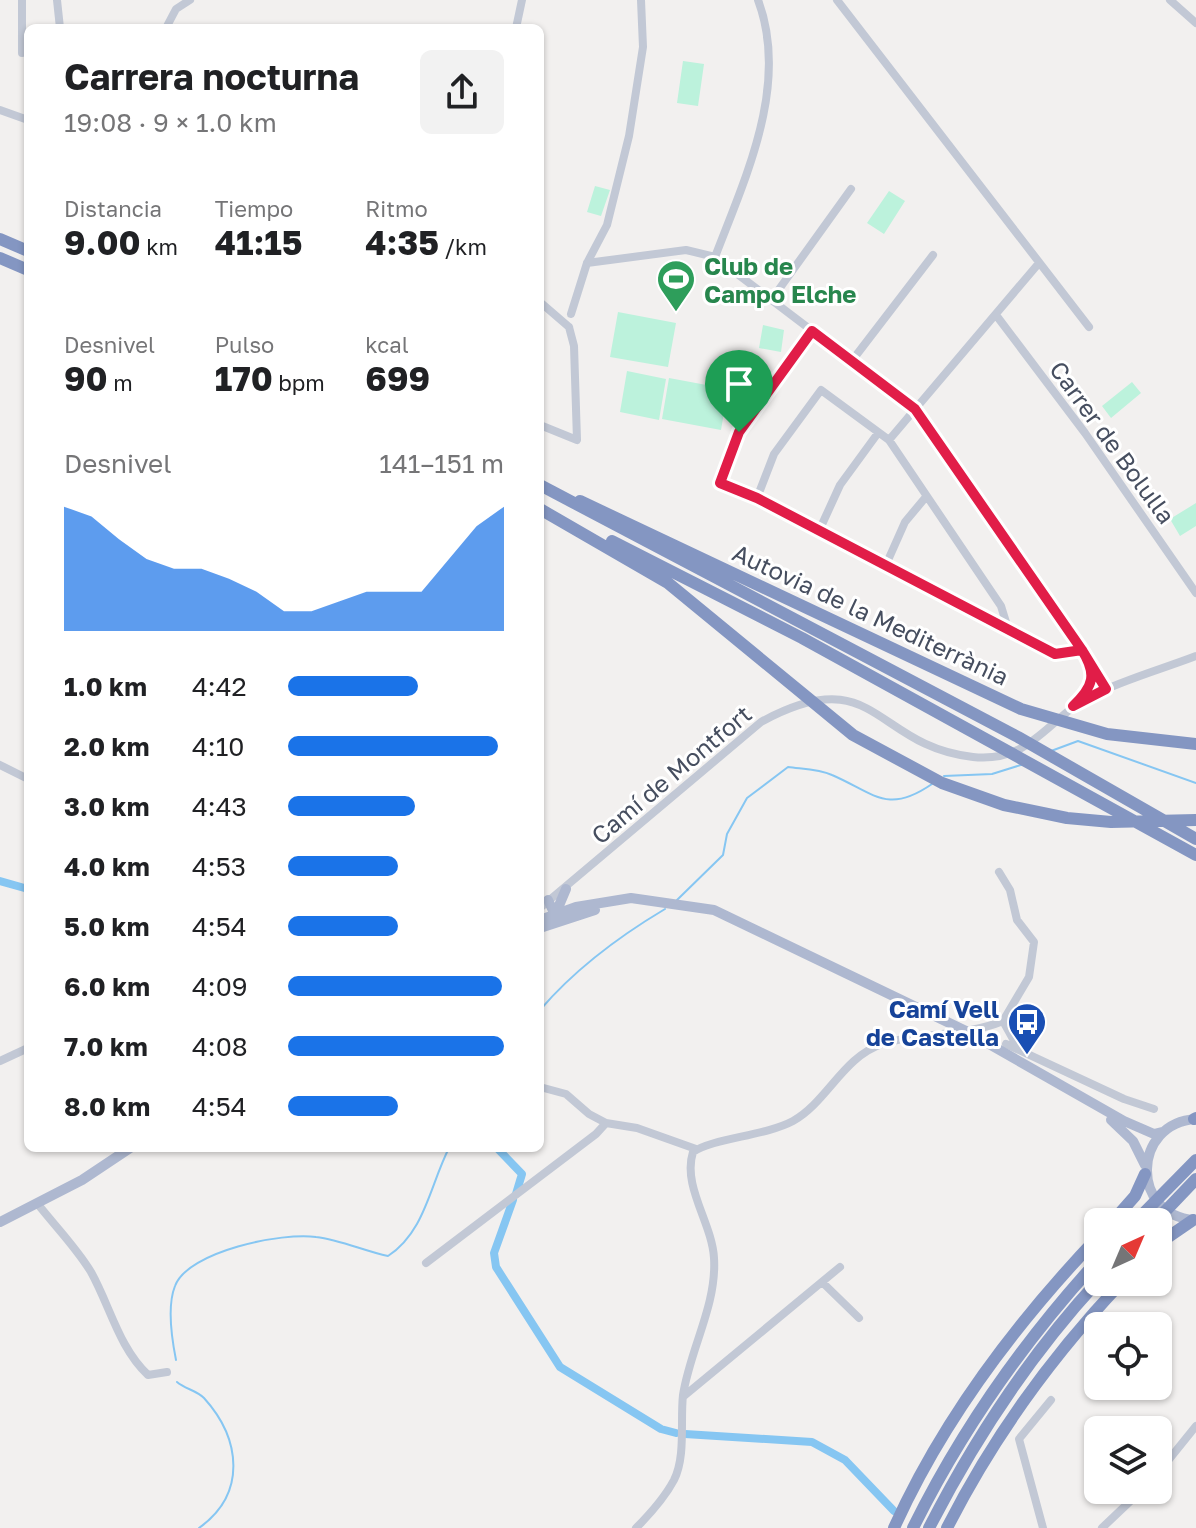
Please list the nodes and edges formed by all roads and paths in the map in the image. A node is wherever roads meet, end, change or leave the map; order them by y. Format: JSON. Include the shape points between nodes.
{"nodes":[{"id":1,"x":22,"y":0,"type":"edge"},
{"id":2,"x":57,"y":0,"type":"edge"},
{"id":3,"x":190,"y":0,"type":"edge"},
{"id":4,"x":522,"y":0,"type":"edge"},
{"id":5,"x":641,"y":0,"type":"edge"},
{"id":6,"x":758,"y":0,"type":"edge"},
{"id":7,"x":837,"y":0,"type":"edge"},
{"id":8,"x":1170,"y":0,"type":"edge"},
{"id":9,"x":1196,"y":23,"type":"edge"},
{"id":10,"x":60,"y":24,"type":"edge"},
{"id":11,"x":168,"y":24,"type":"edge"},
{"id":12,"x":517,"y":24,"type":"edge"},
{"id":13,"x":22,"y":53,"type":"dead end"},
{"id":14,"x":0,"y":110,"type":"edge"},
{"id":15,"x":24,"y":119,"type":"edge"},
{"id":16,"x":851,"y":189,"type":"dead end"},
{"id":17,"x":0,"y":239,"type":"edge"},
{"id":18,"x":24,"y":249,"type":"edge"},
{"id":19,"x":933,"y":255,"type":"dead end"},
{"id":20,"x":715,"y":257,"type":"junction"},
{"id":21,"x":0,"y":258,"type":"edge"},
{"id":22,"x":587,"y":263,"type":"junction"},
{"id":23,"x":1039,"y":263,"type":"junction"},
{"id":24,"x":24,"y":268,"type":"edge"},
{"id":25,"x":772,"y":299,"type":"junction"},
{"id":26,"x":544,"y":305,"type":"edge"},
{"id":27,"x":571,"y":314,"type":"junction"},
{"id":28,"x":996,"y":315,"type":"junction"},
{"id":29,"x":561,"y":318,"type":"junction"},
{"id":30,"x":569,"y":327,"type":"junction"},
{"id":31,"x":1089,"y":327,"type":"dead end"},
{"id":32,"x":812,"y":331,"type":"junction"},
{"id":33,"x":851,"y":362,"type":"junction"},
{"id":34,"x":915,"y":409,"type":"junction"},
{"id":35,"x":544,"y":427,"type":"edge"},
{"id":36,"x":878,"y":433,"type":"junction"},
{"id":37,"x":889,"y":440,"type":"junction"},
{"id":38,"x":544,"y":487,"type":"edge"},
{"id":39,"x":544,"y":487,"type":"edge"},
{"id":40,"x":757,"y":498,"type":"junction"},
{"id":41,"x":925,"y":498,"type":"junction"},
{"id":42,"x":544,"y":511,"type":"edge"},
{"id":43,"x":819,"y":531,"type":"junction"},
{"id":44,"x":885,"y":567,"type":"junction"},
{"id":45,"x":1196,"y":593,"type":"edge"},
{"id":46,"x":1009,"y":632,"type":"junction"},
{"id":47,"x":1082,"y":650,"type":"junction"},
{"id":48,"x":1196,"y":656,"type":"edge"},
{"id":49,"x":1094,"y":669,"type":"junction"},
{"id":50,"x":1106,"y":689,"type":"junction"},
{"id":51,"x":1073,"y":706,"type":"junction"},
{"id":52,"x":1196,"y":744,"type":"edge"},
{"id":53,"x":0,"y":765,"type":"edge"},
{"id":54,"x":24,"y":777,"type":"edge"},
{"id":55,"x":1158,"y":814,"type":"junction"},
{"id":56,"x":1196,"y":820,"type":"edge"},
{"id":57,"x":1196,"y":832,"type":"edge"},
{"id":58,"x":1196,"y":839,"type":"edge"},
{"id":59,"x":1196,"y":855,"type":"edge"},
{"id":60,"x":999,"y":872,"type":"dead end"},
{"id":61,"x":566,"y":889,"type":"junction"},
{"id":62,"x":640,"y":900,"type":"junction"},
{"id":63,"x":544,"y":904,"type":"edge"},
{"id":64,"x":576,"y":907,"type":"junction"},
{"id":65,"x":598,"y":909,"type":"junction"},
{"id":66,"x":555,"y":915,"type":"junction"},
{"id":67,"x":544,"y":922,"type":"edge"},
{"id":68,"x":544,"y":923,"type":"edge"},
{"id":69,"x":1003,"y":1021,"type":"junction"},
{"id":70,"x":966,"y":1031,"type":"junction"},
{"id":71,"x":1006,"y":1044,"type":"dead end"},
{"id":72,"x":1018,"y":1048,"type":"junction"},
{"id":73,"x":24,"y":1050,"type":"edge"},
{"id":74,"x":0,"y":1061,"type":"edge"},
{"id":75,"x":544,"y":1088,"type":"edge"},
{"id":76,"x":1081,"y":1097,"type":"junction"},
{"id":77,"x":1154,"y":1109,"type":"dead end"},
{"id":78,"x":1195,"y":1119,"type":"edge"},
{"id":79,"x":606,"y":1123,"type":"junction"},
{"id":80,"x":1162,"y":1132,"type":"junction"},
{"id":81,"x":696,"y":1149,"type":"junction"},
{"id":82,"x":111,"y":1152,"type":"edge"},
{"id":83,"x":125,"y":1152,"type":"edge"},
{"id":84,"x":115,"y":1159,"type":"junction"},
{"id":85,"x":1196,"y":1160,"type":"edge"},
{"id":86,"x":1145,"y":1170,"type":"junction"},
{"id":87,"x":1196,"y":1182,"type":"edge"},
{"id":88,"x":37,"y":1203,"type":"junction"},
{"id":89,"x":1124,"y":1208,"type":"edge"},
{"id":90,"x":1149,"y":1208,"type":"edge"},
{"id":91,"x":1170,"y":1208,"type":"edge"},
{"id":92,"x":1194,"y":1220,"type":"edge"},
{"id":93,"x":0,"y":1222,"type":"edge"},
{"id":94,"x":1172,"y":1235,"type":"edge"},
{"id":95,"x":1084,"y":1252,"type":"edge"},
{"id":96,"x":426,"y":1263,"type":"dead end"},
{"id":97,"x":840,"y":1267,"type":"dead end"},
{"id":98,"x":1084,"y":1277,"type":"edge"},
{"id":99,"x":822,"y":1282,"type":"junction"},
{"id":100,"x":1085,"y":1296,"type":"edge"},
{"id":101,"x":1109,"y":1296,"type":"edge"},
{"id":102,"x":859,"y":1318,"type":"dead end"},
{"id":103,"x":167,"y":1372,"type":"dead end"},
{"id":104,"x":683,"y":1396,"type":"junction"},
{"id":105,"x":1051,"y":1400,"type":"dead end"},
{"id":106,"x":1196,"y":1426,"type":"edge"},
{"id":107,"x":1172,"y":1456,"type":"edge"},
{"id":108,"x":1127,"y":1504,"type":"edge"},
{"id":109,"x":915,"y":1524,"type":"edge"},
{"id":110,"x":636,"y":1528,"type":"edge"},
{"id":111,"x":894,"y":1528,"type":"edge"},
{"id":112,"x":930,"y":1528,"type":"edge"},
{"id":113,"x":947,"y":1528,"type":"edge"},
{"id":114,"x":1043,"y":1528,"type":"edge"},
{"id":115,"x":1102,"y":1528,"type":"edge"}],
"edges":[{"from":1,"to":13,"type":"street"},
{"from":2,"to":10,"type":"street"},
{"from":3,"to":11,"type":"street","via":[[176,9]]},
{"from":4,"to":12,"type":"street"},
{"from":5,"to":22,"type":"street","via":[[643,47],[629,136],[607,225]]},
{"from":6,"to":20,"type":"street","via":[[772,55],[766,108]]},
{"from":7,"to":23,"type":"street"},
{"from":8,"to":9,"type":"street"},
{"from":14,"to":15,"type":"street"},
{"from":16,"to":25,"type":"street"},
{"from":17,"to":18,"type":"highway"},
{"from":19,"to":33,"type":"street"},
{"from":20,"to":22,"type":"street","via":[[686,250]]},
{"from":20,"to":25,"type":"street"},
{"from":21,"to":24,"type":"highway"},
{"from":22,"to":27,"type":"street"},
{"from":23,"to":28,"type":"street"},
{"from":23,"to":31,"type":"street"},
{"from":25,"to":32,"type":"street"},
{"from":26,"to":29,"type":"street"},
{"from":27,"to":29,"type":"street"},
{"from":27,"to":30,"type":"street","via":[[575,323]]},
{"from":28,"to":34,"type":"street"},
{"from":28,"to":45,"type":"street","name":"Carrer de Bolulla"},
{"from":29,"to":30,"type":"street"},
{"from":30,"to":35,"type":"street","via":[[577,440]]},
{"from":32,"to":33,"type":"street"},
{"from":32,"to":40,"type":"street","via":[[739,432],[720,483]]},
{"from":33,"to":34,"type":"street"},
{"from":34,"to":37,"type":"street"},
{"from":34,"to":47,"type":"street"},
{"from":36,"to":37,"type":"street"},
{"from":36,"to":40,"type":"street","via":[[821,390],[774,454]]},
{"from":36,"to":43,"type":"street","via":[[840,485]]},
{"from":37,"to":41,"type":"street"},
{"from":38,"to":52,"type":"highway","name":"Autovia de la Mediterrània","via":[[1021,709],[1087,729]]},
{"from":39,"to":55,"type":"highway"},
{"from":40,"to":43,"type":"street"},
{"from":41,"to":44,"type":"street","via":[[905,522]]},
{"from":41,"to":46,"type":"street","via":[[1001,606]]},
{"from":42,"to":56,"type":"highway","via":[[693,601],[820,711],[904,765],[979,797],[1092,821]]},
{"from":42,"to":59,"type":"highway","via":[[802,638]]},
{"from":43,"to":44,"type":"street"},
{"from":44,"to":46,"type":"street"},
{"from":46,"to":47,"type":"street","via":[[1055,654]]},
{"from":47,"to":49,"type":"street"},
{"from":48,"to":50,"type":"street","name":"Camí de Montfort"},
{"from":49,"to":50,"type":"street"},
{"from":49,"to":51,"type":"street","via":[[1089,687]]},
{"from":50,"to":51,"type":"street","name":"Camí de Montfort"},
{"from":51,"to":61,"type":"street","name":"Camí de Montfort","via":[[1020,752],[993,758],[942,751],[915,741],[862,703],[838,698],[796,704],[761,722]]},
{"from":53,"to":54,"type":"street"},
{"from":55,"to":57,"type":"highway"},
{"from":55,"to":58,"type":"highway"},
{"from":60,"to":69,"type":"street","via":[[1017,920],[1034,942],[1029,977]]},
{"from":61,"to":63,"type":"street","name":"Camí de Montfort"},
{"from":61,"to":64,"type":"street"},
{"from":61,"to":66,"type":"main road"},
{"from":62,"to":64,"type":"main road"},
{"from":62,"to":65,"type":"main road"},
{"from":62,"to":70,"type":"main road","via":[[693,905],[734,917]]},
{"from":63,"to":66,"type":"main road"},
{"from":64,"to":66,"type":"main road"},
{"from":65,"to":66,"type":"main road"},
{"from":65,"to":68,"type":"main road"},
{"from":66,"to":67,"type":"main road"},
{"from":69,"to":70,"type":"street"},
{"from":69,"to":72,"type":"street"},
{"from":70,"to":76,"type":"main road"},
{"from":70,"to":81,"type":"street","via":[[882,1044],[861,1056],[795,1120],[757,1136]]},
{"from":71,"to":72,"type":"street"},
{"from":72,"to":77,"type":"street"},
{"from":73,"to":74,"type":"street"},
{"from":75,"to":79,"type":"street","via":[[566,1094]]},
{"from":76,"to":80,"type":"main road","via":[[1144,1130]]},
{"from":76,"to":86,"type":"main road","via":[[1121,1127]]},
{"from":78,"to":80,"type":"main road"},
{"from":79,"to":81,"type":"street"},
{"from":79,"to":96,"type":"street"},
{"from":80,"to":86,"type":"main road","via":[[1150,1147]]},
{"from":81,"to":104,"type":"street","via":[[690,1162],[715,1260]]},
{"from":82,"to":84,"type":"street"},
{"from":83,"to":84,"type":"main road"},
{"from":84,"to":88,"type":"main road"},
{"from":85,"to":90,"type":"highway"},
{"from":86,"to":89,"type":"highway"},
{"from":86,"to":92,"type":"main road","via":[[1158,1204],[1177,1217]]},
{"from":87,"to":91,"type":"highway"},
{"from":88,"to":93,"type":"main road"},
{"from":88,"to":103,"type":"street","via":[[88,1267],[128,1354],[148,1375]]},
{"from":92,"to":94,"type":"highway"},
{"from":95,"to":111,"type":"highway","via":[[979,1379]]},
{"from":97,"to":99,"type":"street"},
{"from":98,"to":109,"type":"highway","via":[[1015,1358],[958,1444]]},
{"from":99,"to":102,"type":"street"},
{"from":99,"to":104,"type":"street"},
{"from":100,"to":112,"type":"highway","via":[[1005,1398]]},
{"from":101,"to":113,"type":"highway","via":[[1026,1397]]},
{"from":104,"to":110,"type":"street","via":[[675,1478]]},
{"from":105,"to":114,"type":"street","via":[[1019,1439]]},
{"from":106,"to":107,"type":"street"},
{"from":108,"to":115,"type":"street"}]}
